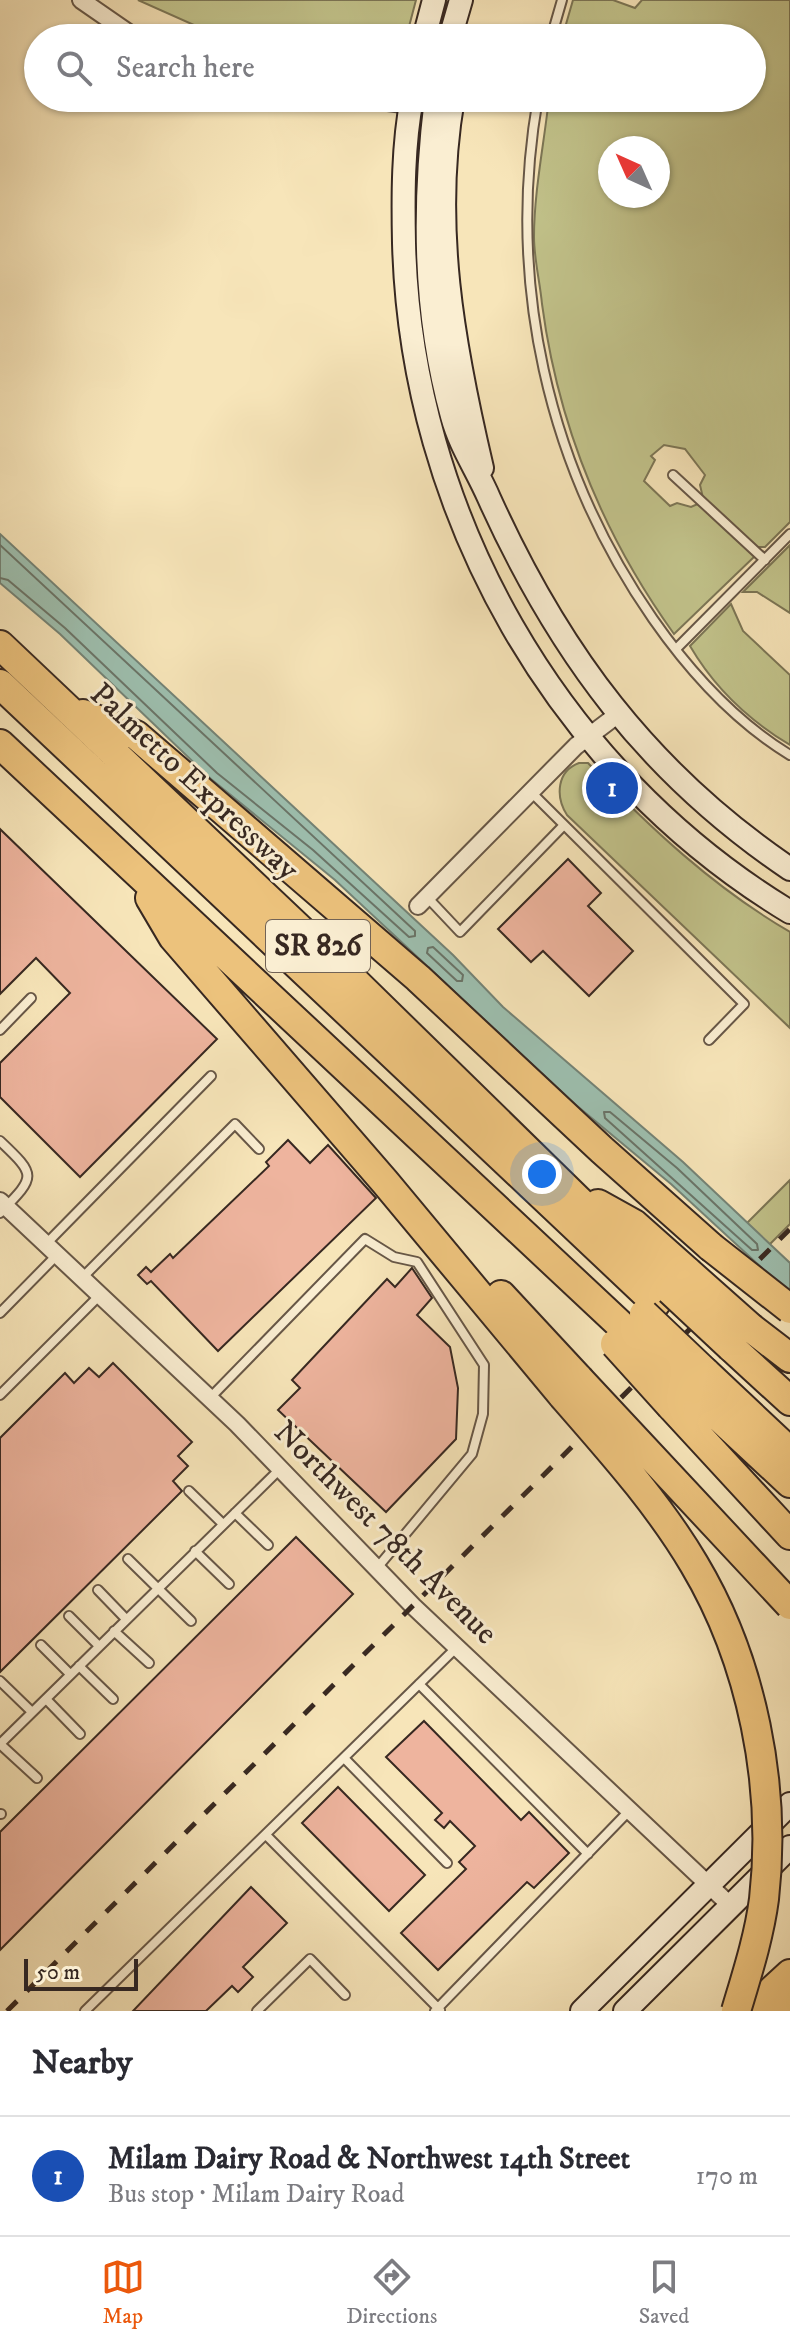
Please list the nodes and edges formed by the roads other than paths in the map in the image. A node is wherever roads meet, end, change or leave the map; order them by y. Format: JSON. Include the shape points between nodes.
{"nodes":[{"id":1,"x":81,"y":0,"type":"edge"},
{"id":2,"x":434,"y":0,"type":"edge"},
{"id":3,"x":461,"y":0,"type":"edge"},
{"id":4,"x":476,"y":0,"type":"edge"},
{"id":5,"x":562,"y":0,"type":"edge"},
{"id":6,"x":116,"y":24,"type":"edge"},
{"id":7,"x":428,"y":24,"type":"edge"},
{"id":8,"x":454,"y":24,"type":"edge"},
{"id":9,"x":469,"y":24,"type":"edge"},
{"id":10,"x":555,"y":24,"type":"edge"},
{"id":11,"x":410,"y":112,"type":"edge"},
{"id":12,"x":440,"y":112,"type":"edge"},
{"id":13,"x":536,"y":112,"type":"edge"},
{"id":14,"x":673,"y":475,"type":"dead end"},
{"id":15,"x":790,"y":534,"type":"edge"},
{"id":16,"x":765,"y":560,"type":"junction"},
{"id":17,"x":0,"y":645,"type":"edge"},
{"id":18,"x":676,"y":649,"type":"junction"},
{"id":19,"x":0,"y":684,"type":"edge"},
{"id":20,"x":0,"y":707,"type":"edge"},
{"id":21,"x":67,"y":708,"type":"junction"},
{"id":22,"x":617,"y":715,"type":"junction"},
{"id":23,"x":588,"y":737,"type":"junction"},
{"id":24,"x":0,"y":744,"type":"edge"},
{"id":25,"x":790,"y":755,"type":"edge"},
{"id":26,"x":531,"y":792,"type":"junction"},
{"id":27,"x":564,"y":825,"type":"junction"},
{"id":28,"x":790,"y":869,"type":"edge"},
{"id":29,"x":135,"y":871,"type":"junction"},
{"id":30,"x":422,"y":902,"type":"joint"},
{"id":31,"x":790,"y":912,"type":"edge"},
{"id":32,"x":31,"y":998,"type":"dead end"},
{"id":33,"x":0,"y":1030,"type":"edge"},
{"id":34,"x":709,"y":1040,"type":"dead end"},
{"id":35,"x":211,"y":1076,"type":"dead end"},
{"id":36,"x":0,"y":1141,"type":"edge"},
{"id":37,"x":259,"y":1149,"type":"dead end"},
{"id":38,"x":2,"y":1207,"type":"edge"},
{"id":39,"x":51,"y":1250,"type":"junction"},
{"id":40,"x":82,"y":1279,"type":"junction"},
{"id":41,"x":99,"y":1296,"type":"junction"},
{"id":42,"x":650,"y":1309,"type":"junction"},
{"id":43,"x":790,"y":1309,"type":"edge"},
{"id":44,"x":0,"y":1313,"type":"edge"},
{"id":45,"x":790,"y":1358,"type":"edge"},
{"id":46,"x":711,"y":1367,"type":"junction"},
{"id":47,"x":571,"y":1387,"type":"junction"},
{"id":48,"x":0,"y":1395,"type":"edge"},
{"id":49,"x":210,"y":1398,"type":"junction"},
{"id":50,"x":790,"y":1401,"type":"edge"},
{"id":51,"x":790,"y":1429,"type":"edge"},
{"id":52,"x":790,"y":1452,"type":"edge"},
{"id":53,"x":281,"y":1468,"type":"junction"},
{"id":54,"x":790,"y":1483,"type":"edge"},
{"id":55,"x":189,"y":1491,"type":"dead end"},
{"id":56,"x":235,"y":1513,"type":"junction"},
{"id":57,"x":223,"y":1524,"type":"junction"},
{"id":58,"x":790,"y":1535,"type":"edge"},
{"id":59,"x":268,"y":1545,"type":"dead end"},
{"id":60,"x":195,"y":1551,"type":"junction"},
{"id":61,"x":128,"y":1559,"type":"dead end"},
{"id":62,"x":377,"y":1568,"type":"junction"},
{"id":63,"x":229,"y":1584,"type":"dead end"},
{"id":64,"x":157,"y":1588,"type":"junction"},
{"id":65,"x":98,"y":1590,"type":"dead end"},
{"id":66,"x":790,"y":1605,"type":"edge"},
{"id":67,"x":69,"y":1616,"type":"dead end"},
{"id":68,"x":126,"y":1619,"type":"junction"},
{"id":69,"x":191,"y":1621,"type":"dead end"},
{"id":70,"x":114,"y":1631,"type":"junction"},
{"id":71,"x":41,"y":1645,"type":"dead end"},
{"id":72,"x":99,"y":1646,"type":"junction"},
{"id":73,"x":457,"y":1647,"type":"junction"},
{"id":74,"x":149,"y":1663,"type":"dead end"},
{"id":75,"x":79,"y":1666,"type":"junction"},
{"id":76,"x":70,"y":1674,"type":"junction"},
{"id":77,"x":0,"y":1681,"type":"edge"},
{"id":78,"x":419,"y":1684,"type":"junction"},
{"id":79,"x":46,"y":1699,"type":"junction"},
{"id":80,"x":113,"y":1699,"type":"dead end"},
{"id":81,"x":32,"y":1712,"type":"junction"},
{"id":82,"x":80,"y":1734,"type":"dead end"},
{"id":83,"x":0,"y":1744,"type":"edge"},
{"id":84,"x":344,"y":1758,"type":"junction"},
{"id":85,"x":37,"y":1778,"type":"dead end"},
{"id":86,"x":790,"y":1804,"type":"edge"},
{"id":87,"x":631,"y":1810,"type":"junction"},
{"id":88,"x":266,"y":1835,"type":"junction"},
{"id":89,"x":790,"y":1847,"type":"edge"},
{"id":90,"x":588,"y":1854,"type":"junction"},
{"id":91,"x":447,"y":1863,"type":"dead end"},
{"id":92,"x":708,"y":1884,"type":"junction"},
{"id":93,"x":731,"y":1906,"type":"junction"},
{"id":94,"x":790,"y":1974,"type":"edge"},
{"id":95,"x":345,"y":1995,"type":"dead end"},
{"id":96,"x":790,"y":2004,"type":"edge"},
{"id":97,"x":438,"y":2010,"type":"edge"},
{"id":98,"x":85,"y":2011,"type":"edge"},
{"id":99,"x":257,"y":2011,"type":"edge"},
{"id":100,"x":582,"y":2011,"type":"edge"},
{"id":101,"x":625,"y":2011,"type":"edge"},
{"id":102,"x":736,"y":2011,"type":"edge"},
{"id":103,"x":750,"y":2011,"type":"edge"},
{"id":104,"x":781,"y":2011,"type":"edge"}],
"edges":[{"from":1,"to":6,"type":"street"},
{"from":2,"to":7,"type":"main road"},
{"from":3,"to":8,"type":"main road"},
{"from":4,"to":9,"type":"main road"},
{"from":5,"to":10,"type":"lane"},
{"from":11,"to":23,"type":"main road","via":[[405,267],[414,349],[432,433],[458,513],[492,590],[534,663]]},
{"from":12,"to":22,"type":"main road","via":[[427,211],[432,312],[459,442],[535,594]]},
{"from":13,"to":18,"type":"lane","via":[[527,248],[534,325],[549,397],[603,537]]},
{"from":14,"to":16,"type":"lane"},
{"from":15,"to":16,"type":"lane"},
{"from":16,"to":18,"type":"lane"},
{"from":17,"to":21,"type":"highway","name":"Palmetto Expressway","number":"SR 826"},
{"from":18,"to":25,"type":"lane","via":[[728,707]]},
{"from":19,"to":42,"type":"highway"},
{"from":20,"to":42,"type":"highway"},
{"from":21,"to":42,"type":"highway","name":"Palmetto Expressway","number":"SR 826","via":[[566,1186]]},
{"from":21,"to":43,"type":"highway","bridge":true,"via":[[136,735],[418,978],[711,1247]]},
{"from":22,"to":23,"type":"street"},
{"from":22,"to":28,"type":"main road","via":[[705,805]]},
{"from":23,"to":26,"type":"street"},
{"from":23,"to":31,"type":"main road","via":[[624,779],[702,850]]},
{"from":24,"to":29,"type":"highway","number":"SR 826"},
{"from":26,"to":27,"type":"lane"},
{"from":26,"to":30,"type":"street"},
{"from":27,"to":30,"type":"lane","via":[[460,932]]},
{"from":27,"to":34,"type":"lane","via":[[744,1004]]},
{"from":29,"to":42,"type":"highway","number":"SR 826","via":[[600,1305]]},
{"from":29,"to":47,"type":"highway","via":[[173,937],[385,1182],[469,1260]]},
{"from":32,"to":33,"type":"lane"},
{"from":35,"to":39,"type":"lane"},
{"from":36,"to":38,"type":"lane","via":[[29,1175]]},
{"from":37,"to":40,"type":"lane","via":[[235,1124]]},
{"from":38,"to":39,"type":"street","name":"Northwest 78th Avenue"},
{"from":39,"to":40,"type":"street","name":"Northwest 78th Avenue"},
{"from":39,"to":44,"type":"lane"},
{"from":40,"to":41,"type":"street","name":"Northwest 78th Avenue"},
{"from":41,"to":48,"type":"lane"},
{"from":41,"to":49,"type":"street","name":"Northwest 78th Avenue"},
{"from":42,"to":46,"type":"highway","name":"Palmetto Expressway","number":"SR 826","bridge":true},
{"from":42,"to":46,"type":"highway","bridge":true},
{"from":45,"to":46,"type":"highway"},
{"from":46,"to":50,"type":"highway","name":"Palmetto Expressway","number":"SR 826"},
{"from":46,"to":51,"type":"highway"},
{"from":46,"to":52,"type":"highway"},
{"from":46,"to":54,"type":"highway","name":"Palmetto Expressway","number":"SR 826"},
{"from":46,"to":58,"type":"highway"},
{"from":47,"to":66,"type":"highway","bridge":true},
{"from":47,"to":102,"type":"highway","bridge":true,"via":[[695,1564],[742,1676],[765,1782],[768,1840],[752,1960]]},
{"from":49,"to":53,"type":"street","name":"Northwest 78th Avenue"},
{"from":49,"to":62,"type":"lane","via":[[365,1239],[394,1257],[417,1262],[484,1365],[483,1414],[472,1454]]},
{"from":53,"to":56,"type":"lane"},
{"from":53,"to":62,"type":"street","name":"Northwest 78th Avenue"},
{"from":55,"to":57,"type":"lane"},
{"from":56,"to":57,"type":"lane"},
{"from":56,"to":59,"type":"lane"},
{"from":57,"to":60,"type":"lane"},
{"from":60,"to":63,"type":"lane"},
{"from":60,"to":64,"type":"lane"},
{"from":61,"to":64,"type":"lane"},
{"from":62,"to":73,"type":"street","name":"Northwest 78th Avenue"},
{"from":64,"to":68,"type":"lane"},
{"from":64,"to":69,"type":"lane"},
{"from":65,"to":68,"type":"lane"},
{"from":67,"to":72,"type":"lane"},
{"from":68,"to":70,"type":"lane"},
{"from":70,"to":72,"type":"lane"},
{"from":70,"to":74,"type":"lane"},
{"from":71,"to":76,"type":"lane"},
{"from":72,"to":75,"type":"lane"},
{"from":73,"to":78,"type":"lane"},
{"from":73,"to":87,"type":"street","name":"Northwest 78th Avenue"},
{"from":75,"to":76,"type":"lane"},
{"from":75,"to":80,"type":"lane"},
{"from":76,"to":79,"type":"lane"},
{"from":77,"to":81,"type":"lane"},
{"from":78,"to":84,"type":"lane"},
{"from":78,"to":90,"type":"lane"},
{"from":79,"to":81,"type":"lane"},
{"from":79,"to":82,"type":"lane"},
{"from":81,"to":83,"type":"lane"},
{"from":83,"to":85,"type":"lane"},
{"from":84,"to":88,"type":"lane"},
{"from":84,"to":91,"type":"lane"},
{"from":86,"to":92,"type":"main road"},
{"from":87,"to":90,"type":"lane"},
{"from":87,"to":92,"type":"street","name":"Northwest 78th Avenue"},
{"from":88,"to":97,"type":"lane"},
{"from":88,"to":98,"type":"lane"},
{"from":89,"to":93,"type":"main road"},
{"from":90,"to":97,"type":"lane"},
{"from":92,"to":93,"type":"street","name":"Northwest 78th Avenue"},
{"from":92,"to":100,"type":"main road"},
{"from":93,"to":101,"type":"main road"},
{"from":94,"to":103,"type":"highway"},
{"from":95,"to":99,"type":"lane","via":[[310,1959]]},
{"from":96,"to":104,"type":"highway"}]}
